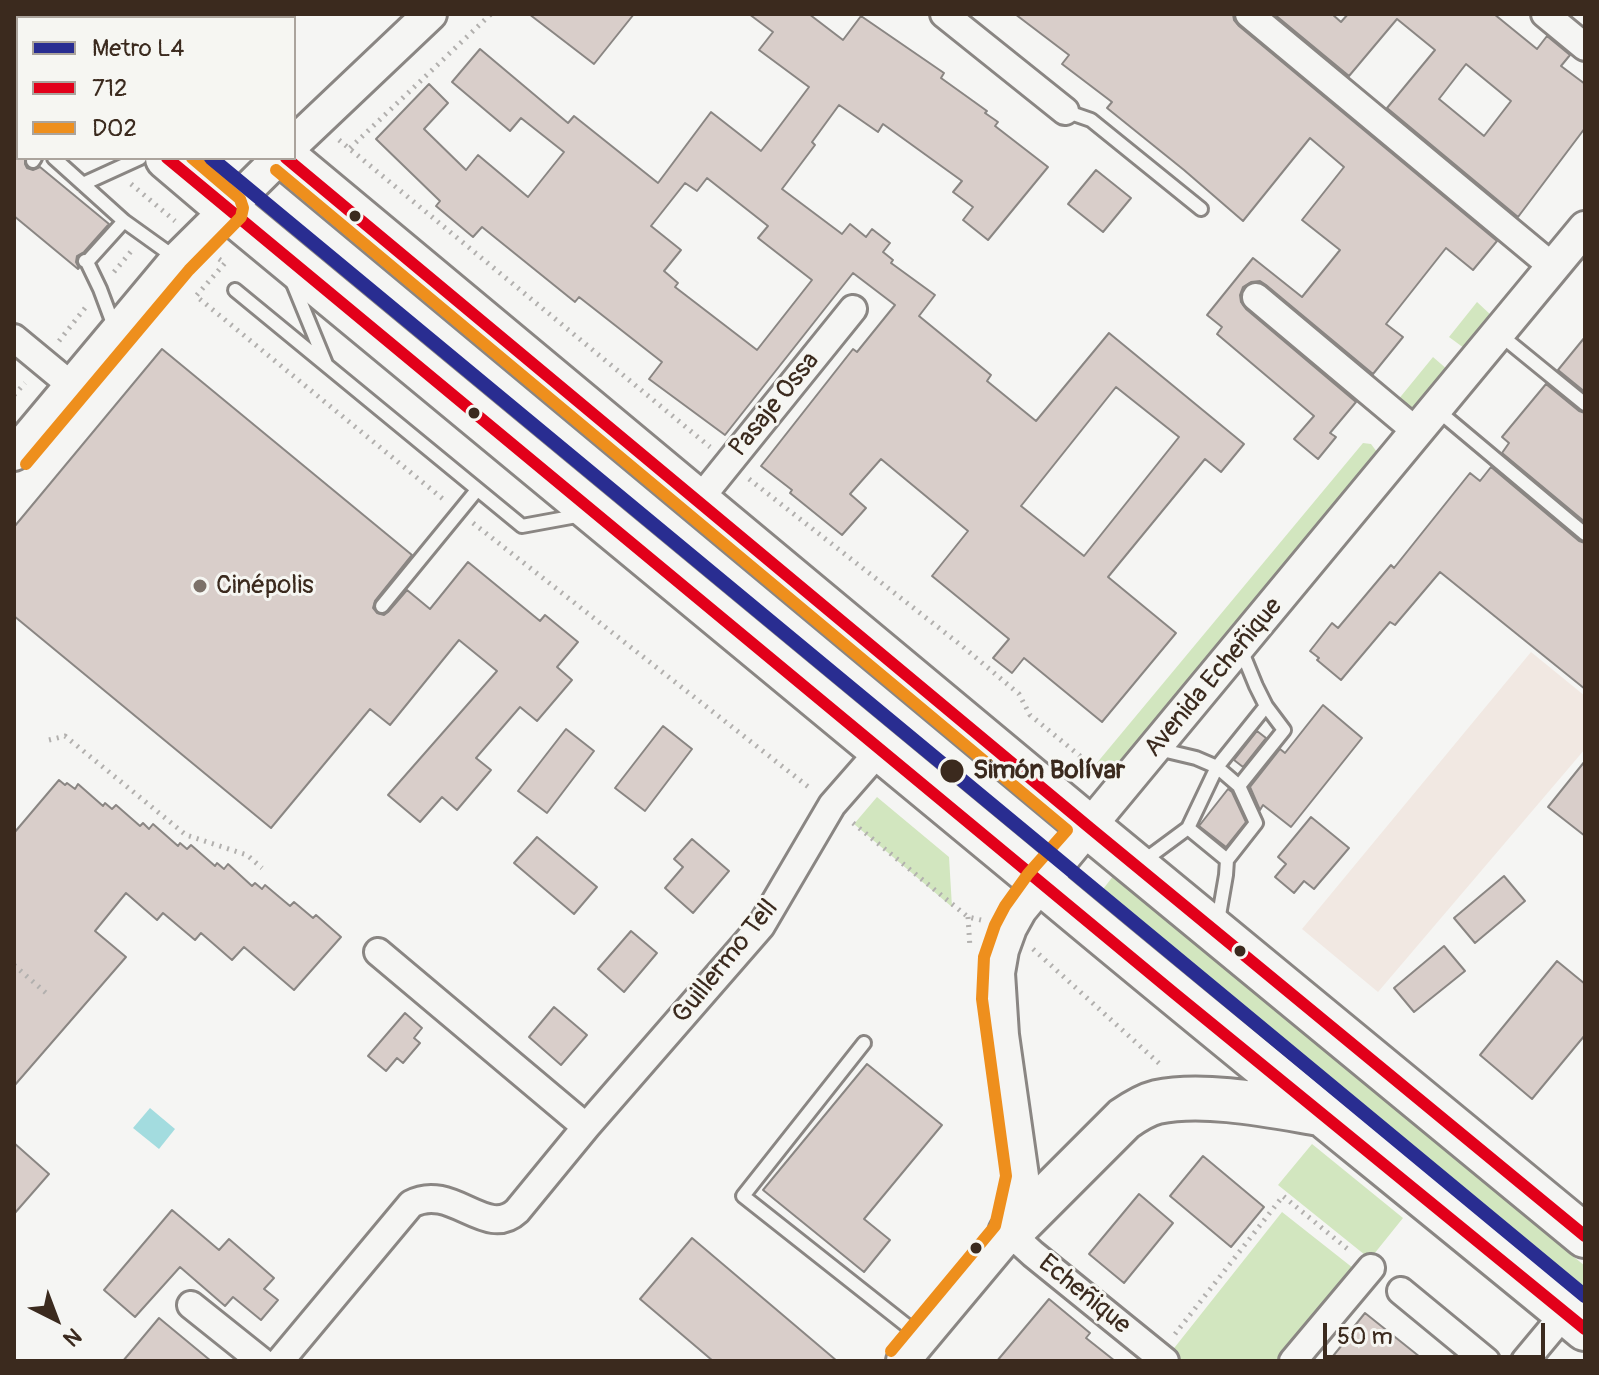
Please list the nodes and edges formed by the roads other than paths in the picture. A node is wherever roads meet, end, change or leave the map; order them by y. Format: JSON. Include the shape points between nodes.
{"nodes":[{"id":1,"x":430,"y":14,"type":"edge"},
{"id":2,"x":944,"y":14,"type":"edge"},
{"id":3,"x":1249,"y":14,"type":"edge"},
{"id":4,"x":1545,"y":14,"type":"edge"},
{"id":5,"x":1585,"y":47,"type":"edge"},
{"id":6,"x":1065,"y":111,"type":"joint"},
{"id":7,"x":305,"y":132,"type":"edge"},
{"id":8,"x":56,"y":160,"type":"edge"},
{"id":9,"x":136,"y":160,"type":"edge"},
{"id":10,"x":169,"y":160,"type":"edge"},
{"id":11,"x":277,"y":160,"type":"edge"},
{"id":12,"x":288,"y":160,"type":"edge"},
{"id":13,"x":83,"y":184,"type":"junction"},
{"id":14,"x":227,"y":209,"type":"junction"},
{"id":15,"x":1201,"y":209,"type":"dead end"},
{"id":16,"x":124,"y":221,"type":"junction"},
{"id":17,"x":1585,"y":228,"type":"edge"},
{"id":18,"x":187,"y":249,"type":"junction"},
{"id":19,"x":282,"y":255,"type":"junction"},
{"id":20,"x":1553,"y":267,"type":"junction"},
{"id":21,"x":235,"y":290,"type":"dead end"},
{"id":22,"x":1256,"y":297,"type":"dead end"},
{"id":23,"x":853,"y":309,"type":"dead end"},
{"id":24,"x":116,"y":333,"type":"junction"},
{"id":25,"x":1498,"y":333,"type":"junction"},
{"id":26,"x":14,"y":338,"type":"edge"},
{"id":27,"x":327,"y":367,"type":"junction"},
{"id":28,"x":72,"y":386,"type":"junction"},
{"id":29,"x":1585,"y":404,"type":"edge"},
{"id":30,"x":1426,"y":420,"type":"junction"},
{"id":31,"x":15,"y":453,"type":"edge"},
{"id":32,"x":477,"y":490,"type":"junction"},
{"id":33,"x":698,"y":501,"type":"junction"},
{"id":34,"x":593,"y":512,"type":"junction"},
{"id":35,"x":1585,"y":534,"type":"edge"},
{"id":36,"x":382,"y":606,"type":"dead end"},
{"id":37,"x":1240,"y":646,"type":"junction"},
{"id":38,"x":1266,"y":706,"type":"junction"},
{"id":39,"x":1155,"y":748,"type":"junction"},
{"id":40,"x":881,"y":749,"type":"junction"},
{"id":41,"x":1217,"y":767,"type":"junction"},
{"id":42,"x":1239,"y":786,"type":"junction"},
{"id":43,"x":1090,"y":828,"type":"junction"},
{"id":44,"x":1188,"y":828,"type":"junction"},
{"id":45,"x":1227,"y":860,"type":"junction"},
{"id":46,"x":1137,"y":866,"type":"junction"},
{"id":47,"x":1041,"y":883,"type":"junction"},
{"id":48,"x":1216,"y":932,"type":"junction"},
{"id":49,"x":378,"y":952,"type":"dead end"},
{"id":50,"x":864,"y":1043,"type":"dead end"},
{"id":51,"x":1321,"y":1114,"type":"junction"},
{"id":52,"x":586,"y":1127,"type":"junction"},
{"id":53,"x":1010,"y":1233,"type":"junction"},
{"id":54,"x":1585,"y":1236,"type":"edge"},
{"id":55,"x":1371,"y":1268,"type":"road end"},
{"id":56,"x":1401,"y":1291,"type":"dead end"},
{"id":57,"x":191,"y":1305,"type":"dead end"},
{"id":58,"x":1575,"y":1321,"type":"edge"},
{"id":59,"x":913,"y":1350,"type":"edge"},
{"id":60,"x":1159,"y":1359,"type":"edge"},
{"id":61,"x":261,"y":1361,"type":"edge"},
{"id":62,"x":280,"y":1361,"type":"edge"},
{"id":63,"x":1293,"y":1361,"type":"edge"},
{"id":64,"x":1486,"y":1361,"type":"edge"},
{"id":65,"x":1525,"y":1361,"type":"edge"}],
"edges":[{"from":1,"to":7,"type":"street"},
{"from":2,"to":6,"type":"street"},
{"from":3,"to":20,"type":"street"},
{"from":4,"to":5,"type":"street"},
{"from":6,"to":15,"type":"lane","via":[[1091,120]]},
{"from":8,"to":13,"type":"lane"},
{"from":9,"to":13,"type":"lane"},
{"from":10,"to":14,"type":"main road"},
{"from":11,"to":14,"type":"street"},
{"from":12,"to":33,"type":"main road"},
{"from":13,"to":16,"type":"lane"},
{"from":14,"to":18,"type":"street"},
{"from":14,"to":19,"type":"main road"},
{"from":16,"to":18,"type":"lane"},
{"from":16,"to":24,"type":"lane","via":[[86,262]]},
{"from":17,"to":20,"type":"street","name":"Avenida Echeñique"},
{"from":18,"to":24,"type":"street"},
{"from":19,"to":27,"type":"lane"},
{"from":19,"to":34,"type":"main road"},
{"from":20,"to":25,"type":"street","name":"Avenida Echeñique"},
{"from":21,"to":27,"type":"lane"},
{"from":22,"to":30,"type":"street"},
{"from":23,"to":33,"type":"street","name":"Pasaje Ossa"},
{"from":24,"to":28,"type":"street"},
{"from":25,"to":29,"type":"lane"},
{"from":25,"to":30,"type":"street","name":"Avenida Echeñique"},
{"from":26,"to":28,"type":"street"},
{"from":27,"to":32,"type":"lane"},
{"from":28,"to":31,"type":"street"},
{"from":30,"to":35,"type":"lane"},
{"from":30,"to":37,"type":"street","name":"Avenida Echeñique"},
{"from":32,"to":34,"type":"lane","via":[[522,526]]},
{"from":32,"to":36,"type":"lane"},
{"from":33,"to":43,"type":"main road"},
{"from":34,"to":40,"type":"main road"},
{"from":37,"to":38,"type":"lane"},
{"from":37,"to":39,"type":"street","name":"Avenida Echeñique"},
{"from":38,"to":41,"type":"lane"},
{"from":38,"to":42,"type":"lane","via":[[1284,730]]},
{"from":39,"to":41,"type":"lane"},
{"from":39,"to":43,"type":"street","name":"Avenida Echeñique"},
{"from":40,"to":47,"type":"main road"},
{"from":40,"to":52,"type":"street","name":"Guillermo Tell","via":[[832,805],[761,926]]},
{"from":41,"to":42,"type":"lane"},
{"from":41,"to":44,"type":"lane"},
{"from":42,"to":45,"type":"lane","via":[[1256,823]]},
{"from":43,"to":46,"type":"main road"},
{"from":43,"to":47,"type":"street","name":"Avenida Echeñique"},
{"from":44,"to":45,"type":"lane"},
{"from":44,"to":46,"type":"lane"},
{"from":45,"to":48,"type":"lane"},
{"from":46,"to":48,"type":"main road"},
{"from":47,"to":51,"type":"main road"},
{"from":47,"to":53,"type":"street","name":"Avenida Echeñique","via":[[1010,928],[998,973],[1022,1176]]},
{"from":48,"to":54,"type":"main road"},
{"from":49,"to":52,"type":"street"},
{"from":50,"to":59,"type":"lane","via":[[743,1196]]},
{"from":51,"to":53,"type":"main road","via":[[1190,1098],[1155,1103],[1124,1119]]},
{"from":51,"to":58,"type":"main road"},
{"from":52,"to":62,"type":"street","name":"Guillermo Tell","via":[[512,1216],[496,1220],[437,1198],[411,1204]]},
{"from":53,"to":59,"type":"street","name":"Avenida Echeñique"},
{"from":53,"to":60,"type":"street","name":"Echeñique"},
{"from":55,"to":63,"type":"street"},
{"from":56,"to":64,"type":"street"},
{"from":57,"to":61,"type":"street"},
{"from":58,"to":65,"type":"street"}]}
